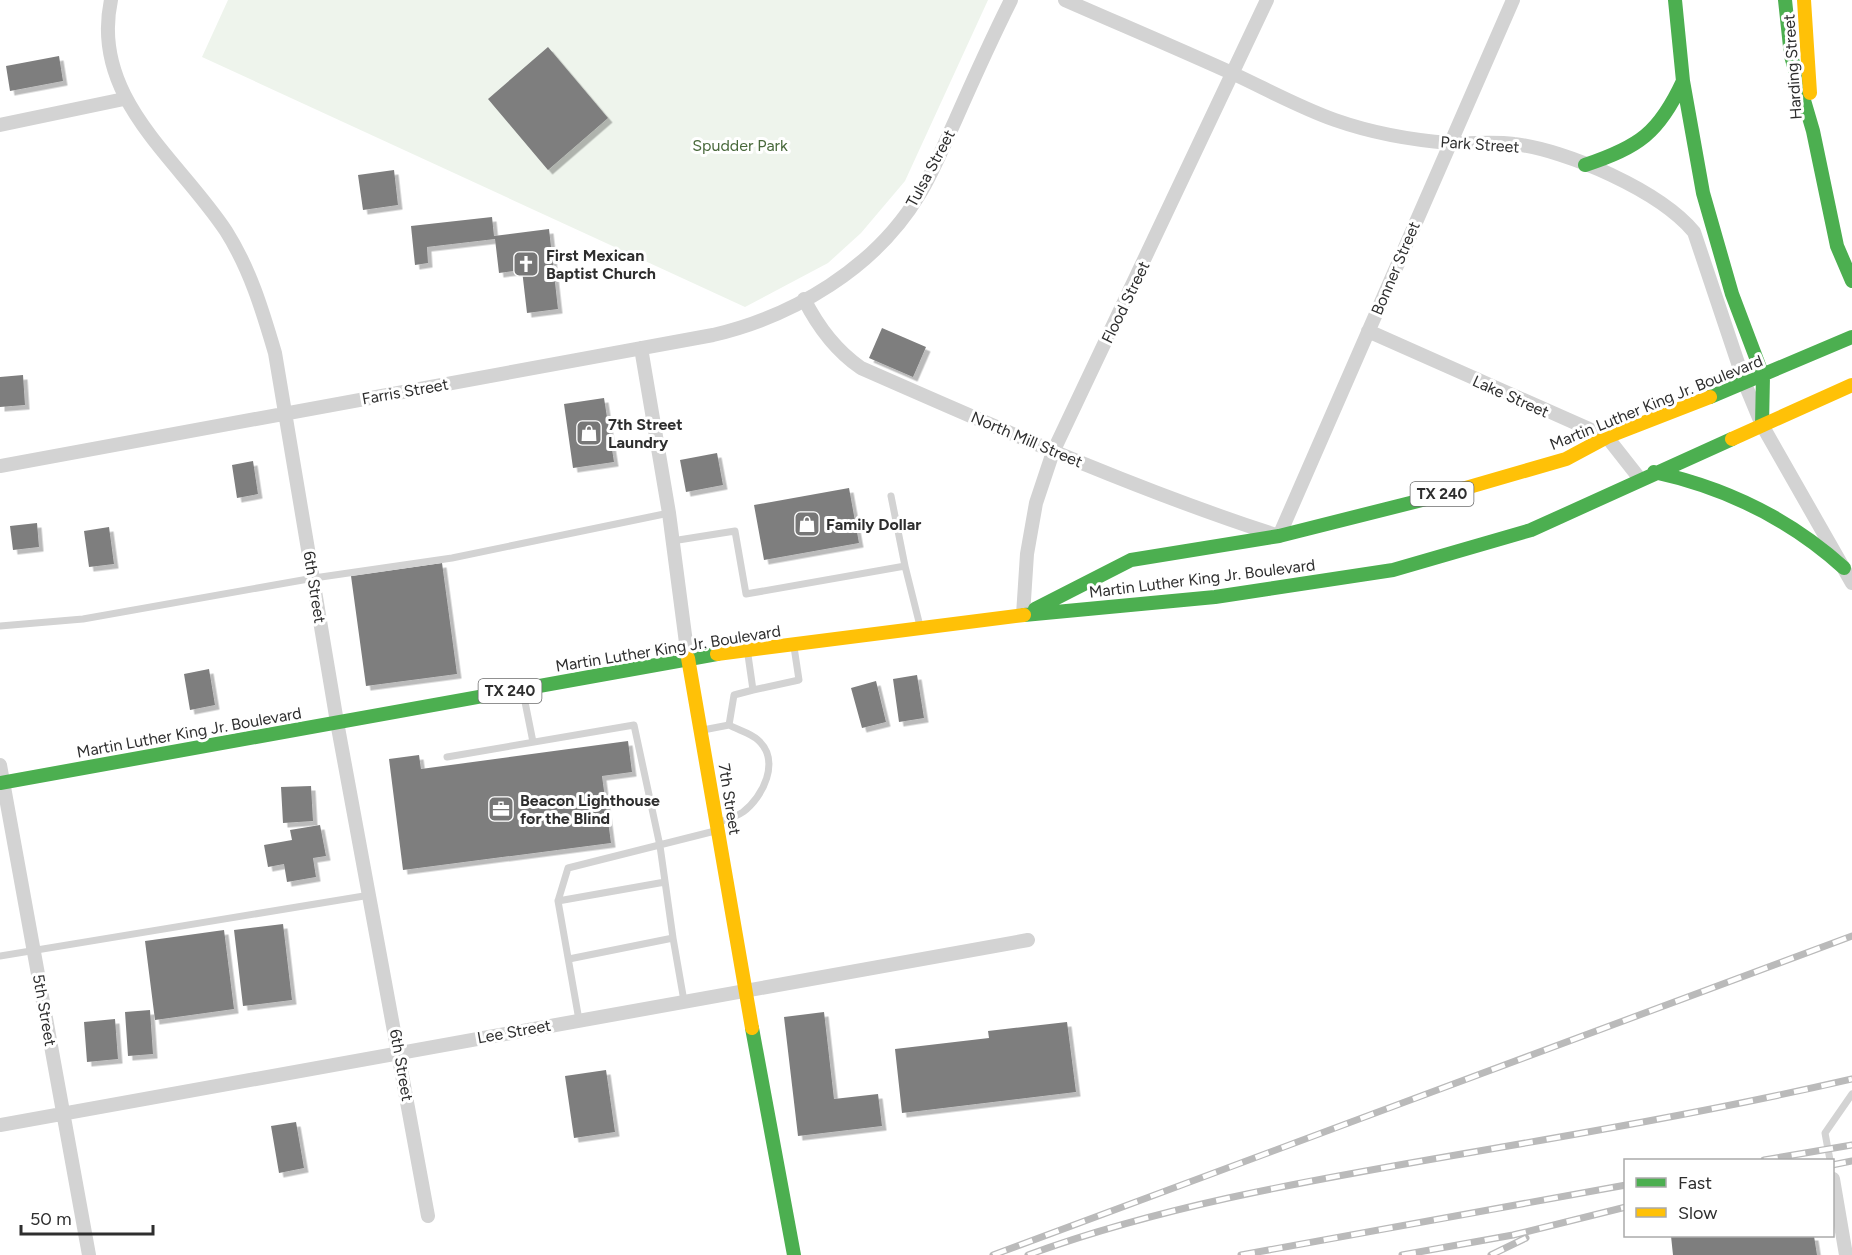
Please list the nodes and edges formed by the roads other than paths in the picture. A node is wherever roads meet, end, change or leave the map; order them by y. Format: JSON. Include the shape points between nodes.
{"nodes":[{"id":1,"x":111,"y":0,"type":"edge"},
{"id":2,"x":1011,"y":0,"type":"edge"},
{"id":3,"x":1065,"y":0,"type":"edge"},
{"id":4,"x":1267,"y":0,"type":"edge"},
{"id":5,"x":1513,"y":0,"type":"edge"},
{"id":6,"x":1675,"y":0,"type":"edge"},
{"id":7,"x":1785,"y":0,"type":"edge"},
{"id":8,"x":1804,"y":0,"type":"edge"},
{"id":9,"x":1234,"y":74,"type":"junction"},
{"id":10,"x":1683,"y":81,"type":"junction"},
{"id":11,"x":124,"y":99,"type":"junction"},
{"id":12,"x":0,"y":125,"type":"edge"},
{"id":13,"x":1813,"y":131,"type":"junction"},
{"id":14,"x":1449,"y":143,"type":"junction"},
{"id":15,"x":1585,"y":165,"type":"junction"},
{"id":16,"x":1852,"y":281,"type":"edge"},
{"id":17,"x":804,"y":299,"type":"junction"},
{"id":18,"x":1368,"y":331,"type":"junction"},
{"id":19,"x":1852,"y":337,"type":"edge"},
{"id":20,"x":641,"y":348,"type":"junction"},
{"id":21,"x":1763,"y":376,"type":"junction"},
{"id":22,"x":1745,"y":384,"type":"junction"},
{"id":23,"x":1852,"y":385,"type":"edge"},
{"id":24,"x":286,"y":412,"type":"junction"},
{"id":25,"x":1762,"y":425,"type":"junction"},
{"id":26,"x":1606,"y":437,"type":"junction"},
{"id":27,"x":1053,"y":452,"type":"junction"},
{"id":28,"x":0,"y":466,"type":"edge"},
{"id":29,"x":1654,"y":472,"type":"junction"},
{"id":30,"x":1640,"y":479,"type":"junction"},
{"id":31,"x":891,"y":496,"type":"dead end"},
{"id":32,"x":669,"y":513,"type":"junction"},
{"id":33,"x":1279,"y":536,"type":"junction"},
{"id":34,"x":672,"y":541,"type":"junction"},
{"id":35,"x":904,"y":566,"type":"junction"},
{"id":36,"x":1844,"y":568,"type":"junction"},
{"id":37,"x":314,"y":578,"type":"junction"},
{"id":38,"x":1852,"y":583,"type":"edge"},
{"id":39,"x":1023,"y":615,"type":"junction"},
{"id":40,"x":0,"y":626,"type":"edge"},
{"id":41,"x":920,"y":628,"type":"junction"},
{"id":42,"x":794,"y":645,"type":"junction"},
{"id":43,"x":747,"y":651,"type":"junction"},
{"id":44,"x":688,"y":658,"type":"junction"},
{"id":45,"x":522,"y":689,"type":"junction"},
{"id":46,"x":753,"y":690,"type":"junction"},
{"id":47,"x":338,"y":722,"type":"junction"},
{"id":48,"x":729,"y":725,"type":"junction"},
{"id":49,"x":701,"y":730,"type":"junction"},
{"id":50,"x":533,"y":742,"type":"junction"},
{"id":51,"x":447,"y":757,"type":"dead end"},
{"id":52,"x":0,"y":765,"type":"edge"},
{"id":53,"x":2,"y":782,"type":"edge"},
{"id":54,"x":717,"y":826,"type":"junction"},
{"id":55,"x":660,"y":846,"type":"junction"},
{"id":56,"x":665,"y":882,"type":"junction"},
{"id":57,"x":370,"y":895,"type":"junction"},
{"id":58,"x":558,"y":901,"type":"junction"},
{"id":59,"x":673,"y":938,"type":"junction"},
{"id":60,"x":1028,"y":940,"type":"dead end"},
{"id":61,"x":34,"y":951,"type":"junction"},
{"id":62,"x":0,"y":956,"type":"edge"},
{"id":63,"x":569,"y":959,"type":"junction"},
{"id":64,"x":744,"y":990,"type":"junction"},
{"id":65,"x":684,"y":1001,"type":"junction"},
{"id":66,"x":579,"y":1020,"type":"junction"},
{"id":67,"x":400,"y":1052,"type":"junction"},
{"id":68,"x":1852,"y":1094,"type":"edge"},
{"id":69,"x":63,"y":1112,"type":"junction"},
{"id":70,"x":0,"y":1125,"type":"edge"},
{"id":71,"x":1830,"y":1159,"type":"edge"},
{"id":72,"x":1834,"y":1184,"type":"edge"},
{"id":73,"x":428,"y":1216,"type":"dead end"},
{"id":74,"x":89,"y":1255,"type":"edge"},
{"id":75,"x":794,"y":1255,"type":"edge"},
{"id":76,"x":1846,"y":1255,"type":"edge"}],
"edges":[{"from":1,"to":11,"type":"street","name":"6th Street","via":[[107,40]]},
{"from":2,"to":17,"type":"street","name":"Tulsa Street","via":[[920,194],[874,251]]},
{"from":3,"to":9,"type":"street","name":"Park Street"},
{"from":4,"to":9,"type":"street","name":"Flood Street"},
{"from":5,"to":14,"type":"street","name":"Bonner Street"},
{"from":6,"to":10,"type":"main road"},
{"from":7,"to":13,"type":"main road","via":[[1791,56]]},
{"from":8,"to":13,"type":"main road","name":"Harding Street"},
{"from":9,"to":14,"type":"street","name":"Park Street","via":[[1356,127]]},
{"from":9,"to":27,"type":"street","name":"Flood Street"},
{"from":10,"to":15,"type":"main road","via":[[1670,110],[1650,137],[1628,152]]},
{"from":10,"to":21,"type":"main road","via":[[1703,193],[1732,294]]},
{"from":11,"to":12,"type":"street"},
{"from":11,"to":24,"type":"street","name":"6th Street","via":[[239,254],[264,310]]},
{"from":13,"to":16,"type":"main road","via":[[1837,246]]},
{"from":14,"to":15,"type":"street","name":"Park Street","via":[[1513,144]]},
{"from":14,"to":18,"type":"street","name":"Bonner Street"},
{"from":15,"to":22,"type":"street","name":"Park Street","via":[[1663,203],[1694,232]]},
{"from":17,"to":20,"type":"street","name":"Farris Street","via":[[743,328]]},
{"from":17,"to":27,"type":"street","name":"North Mill Street","via":[[828,338],[861,368]]},
{"from":18,"to":26,"type":"street","name":"Lake Street"},
{"from":18,"to":33,"type":"street","name":"Bonner Street"},
{"from":19,"to":21,"type":"main road","name":"Martin Luther King Jr. Boulevard","number":"TX 240"},
{"from":20,"to":24,"type":"street","name":"Farris Street"},
{"from":20,"to":32,"type":"street","name":"7th Street"},
{"from":21,"to":22,"type":"main road","name":"Martin Luther King Jr. Boulevard","number":"TX 240"},
{"from":21,"to":25,"type":"main road"},
{"from":22,"to":25,"type":"street","name":"Park Street"},
{"from":22,"to":26,"type":"main road","name":"Martin Luther King Jr. Boulevard","number":"TX 240"},
{"from":23,"to":25,"type":"main road","name":"Martin Luther King Jr. Boulevard","number":"TX 240"},
{"from":24,"to":28,"type":"street","name":"Farris Street"},
{"from":24,"to":37,"type":"street","name":"6th Street"},
{"from":25,"to":29,"type":"main road","name":"Martin Luther King Jr. Boulevard","number":"TX 240"},
{"from":25,"to":36,"type":"street","name":"Park Street"},
{"from":26,"to":30,"type":"street","name":"Lake Street"},
{"from":26,"to":33,"type":"main road","name":"Martin Luther King Jr. Boulevard","number":"TX 240","via":[[1566,459]]},
{"from":27,"to":33,"type":"street","name":"North Mill Street","via":[[1219,517]]},
{"from":27,"to":39,"type":"street","name":"Flood Street","via":[[1036,503],[1027,554]]},
{"from":29,"to":30,"type":"main road","name":"Martin Luther King Jr. Boulevard","number":"TX 240"},
{"from":29,"to":36,"type":"main road","via":[[1691,478],[1767,512],[1810,538]]},
{"from":30,"to":39,"type":"main road","name":"Martin Luther King Jr. Boulevard","number":"TX 240","via":[[1531,530],[1393,570],[1215,597]]},
{"from":31,"to":35,"type":"lane"},
{"from":32,"to":34,"type":"street","name":"7th Street"},
{"from":32,"to":37,"type":"lane","via":[[452,558]]},
{"from":33,"to":39,"type":"main road","name":"Martin Luther King Jr. Boulevard","number":"TX 240","via":[[1131,560]]},
{"from":34,"to":35,"type":"lane","via":[[735,531],[746,594]]},
{"from":34,"to":44,"type":"street","name":"7th Street"},
{"from":35,"to":41,"type":"lane"},
{"from":36,"to":38,"type":"street","name":"Park Street"},
{"from":37,"to":40,"type":"lane","via":[[83,619]]},
{"from":37,"to":47,"type":"street","name":"6th Street"},
{"from":39,"to":41,"type":"main road","name":"Martin Luther King Jr. Boulevard","number":"TX 240"},
{"from":41,"to":42,"type":"main road","name":"Martin Luther King Jr. Boulevard","number":"TX 240"},
{"from":42,"to":43,"type":"main road","name":"Martin Luther King Jr. Boulevard","number":"TX 240"},
{"from":42,"to":46,"type":"lane","via":[[799,680]]},
{"from":43,"to":44,"type":"main road","name":"Martin Luther King Jr. Boulevard","number":"TX 240"},
{"from":43,"to":46,"type":"lane"},
{"from":44,"to":45,"type":"main road","name":"Martin Luther King Jr. Boulevard","number":"TX 240"},
{"from":44,"to":49,"type":"main road","name":"7th Street"},
{"from":45,"to":47,"type":"main road","name":"Martin Luther King Jr. Boulevard","number":"TX 240"},
{"from":45,"to":50,"type":"lane"},
{"from":46,"to":48,"type":"lane","via":[[734,695]]},
{"from":47,"to":53,"type":"main road","name":"Martin Luther King Jr. Boulevard","number":"TX 240"},
{"from":47,"to":57,"type":"street","name":"6th Street"},
{"from":48,"to":49,"type":"lane"},
{"from":48,"to":54,"type":"lane","via":[[758,739],[768,753],[769,772],[758,797],[742,813]]},
{"from":49,"to":54,"type":"main road","name":"7th Street"},
{"from":50,"to":51,"type":"lane"},
{"from":50,"to":55,"type":"lane","via":[[634,725]]},
{"from":52,"to":53,"type":"street","name":"5th Street"},
{"from":53,"to":61,"type":"street","name":"5th Street"},
{"from":54,"to":55,"type":"lane"},
{"from":54,"to":64,"type":"main road","name":"7th Street"},
{"from":55,"to":56,"type":"lane"},
{"from":55,"to":58,"type":"lane","via":[[568,868]]},
{"from":56,"to":58,"type":"lane"},
{"from":56,"to":59,"type":"lane"},
{"from":57,"to":61,"type":"lane"},
{"from":57,"to":67,"type":"street","name":"6th Street"},
{"from":58,"to":63,"type":"lane"},
{"from":59,"to":63,"type":"lane"},
{"from":59,"to":65,"type":"lane"},
{"from":60,"to":64,"type":"street","name":"Lee Street"},
{"from":61,"to":62,"type":"lane"},
{"from":61,"to":69,"type":"street","name":"5th Street"},
{"from":63,"to":66,"type":"lane"},
{"from":64,"to":65,"type":"street","name":"Lee Street"},
{"from":64,"to":75,"type":"main road","name":"7th Street"},
{"from":65,"to":66,"type":"street","name":"Lee Street"},
{"from":66,"to":67,"type":"street","name":"Lee Street"},
{"from":67,"to":69,"type":"street","name":"Lee Street"},
{"from":67,"to":73,"type":"street","name":"6th Street"},
{"from":68,"to":71,"type":"lane","via":[[1826,1133]]},
{"from":69,"to":70,"type":"street","name":"Lee Street"},
{"from":69,"to":74,"type":"street","name":"5th Street"},
{"from":72,"to":76,"type":"street"}]}
